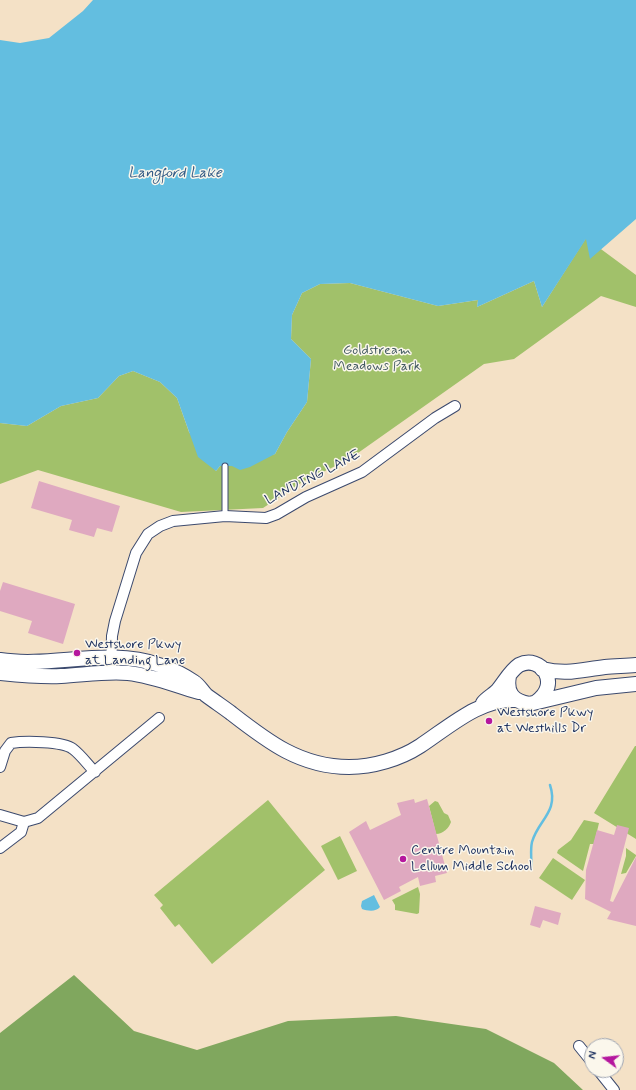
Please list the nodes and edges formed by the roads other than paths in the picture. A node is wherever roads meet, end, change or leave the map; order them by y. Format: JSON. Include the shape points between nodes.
{"nodes":[{"id":1,"x":455,"y":406,"type":"dead end"},
{"id":2,"x":225,"y":466,"type":"dead end"},
{"id":3,"x":225,"y":516,"type":"junction"},
{"id":4,"x":112,"y":658,"type":"junction"},
{"id":5,"x":0,"y":660,"type":"edge"},
{"id":6,"x":636,"y":665,"type":"edge"},
{"id":7,"x":542,"y":669,"type":"junction"},
{"id":8,"x":0,"y":673,"type":"edge"},
{"id":9,"x":111,"y":673,"type":"junction"},
{"id":10,"x":509,"y":676,"type":"junction"},
{"id":11,"x":636,"y":684,"type":"edge"},
{"id":12,"x":205,"y":694,"type":"junction"},
{"id":13,"x":516,"y":700,"type":"junction"},
{"id":14,"x":536,"y":702,"type":"junction"},
{"id":15,"x":475,"y":710,"type":"junction"},
{"id":16,"x":159,"y":718,"type":"dead end"},
{"id":17,"x":0,"y":767,"type":"edge"},
{"id":18,"x":95,"y":772,"type":"junction"},
{"id":19,"x":0,"y":815,"type":"edge"},
{"id":20,"x":24,"y":822,"type":"junction"},
{"id":21,"x":0,"y":848,"type":"edge"},
{"id":22,"x":579,"y":1046,"type":"dead end"},
{"id":23,"x":584,"y":1052,"type":"edge"},
{"id":24,"x":604,"y":1078,"type":"edge"},
{"id":25,"x":614,"y":1090,"type":"edge"}],
"edges":[{"from":1,"to":3,"type":"street","name":"LANDING LANE","via":[[362,472],[312,494],[277,514],[260,518]]},
{"from":2,"to":3,"type":"lane"},
{"from":3,"to":4,"type":"street","name":"LANDING LANE","via":[[173,521],[148,534],[136,553],[115,621]]},
{"from":4,"to":5,"type":"main road","via":[[37,662]]},
{"from":4,"to":9,"type":"street","name":"LANDING LANE"},
{"from":4,"to":12,"type":"main road","via":[[140,660],[158,665],[195,682]]},
{"from":6,"to":7,"type":"main road","via":[[563,673]]},
{"from":7,"to":10,"type":"main road","via":[[536,664],[528,663],[514,669]]},
{"from":7,"to":14,"type":"main road","via":[[549,683],[543,698]]},
{"from":8,"to":9,"type":"main road","via":[[61,676]]},
{"from":9,"to":12,"type":"main road","via":[[146,676]]},
{"from":10,"to":13,"type":"main road","via":[[510,692]]},
{"from":10,"to":15,"type":"main road","via":[[497,691]]},
{"from":11,"to":14,"type":"main road","via":[[596,688]]},
{"from":12,"to":15,"type":"main road","via":[[263,738],[286,752],[329,766],[364,766],[401,756]]},
{"from":13,"to":14,"type":"main road","via":[[529,704]]},
{"from":13,"to":15,"type":"main road","via":[[502,700]]},
{"from":16,"to":18,"type":"street"},
{"from":17,"to":18,"type":"street","via":[[5,751],[11,743],[62,744],[72,748]]},
{"from":18,"to":20,"type":"street","via":[[38,818]]},
{"from":19,"to":20,"type":"street"},
{"from":20,"to":21,"type":"street","via":[[21,832]]},
{"from":22,"to":23,"type":"street"},
{"from":24,"to":25,"type":"street"}]}
